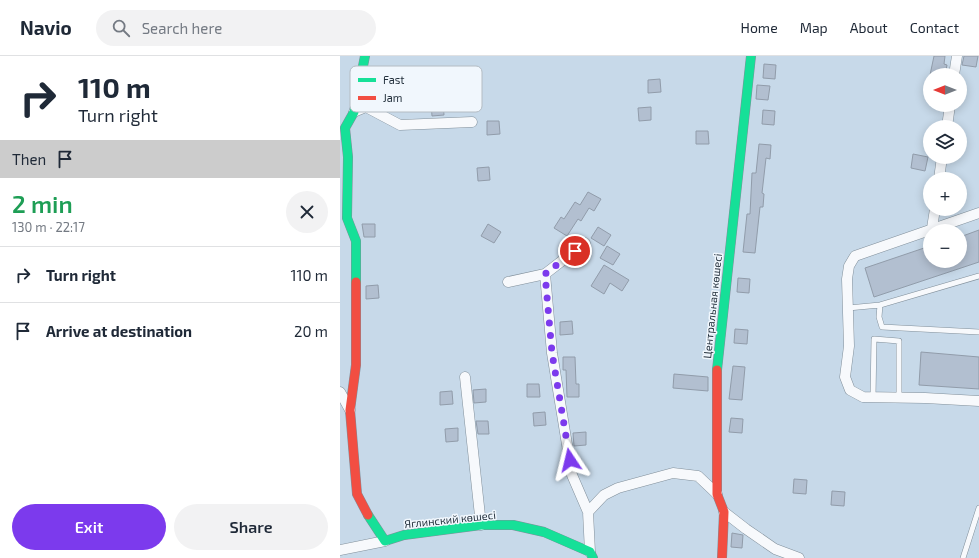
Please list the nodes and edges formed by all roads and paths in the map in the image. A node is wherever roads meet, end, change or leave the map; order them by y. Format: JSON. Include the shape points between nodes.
{"nodes":[{"id":1,"x":365,"y":56,"type":"edge"},
{"id":2,"x":751,"y":56,"type":"edge"},
{"id":3,"x":957,"y":56,"type":"edge"},
{"id":4,"x":363,"y":66,"type":"edge"},
{"id":5,"x":955,"y":68,"type":"edge"},
{"id":6,"x":354,"y":112,"type":"edge"},
{"id":7,"x":377,"y":112,"type":"edge"},
{"id":8,"x":472,"y":122,"type":"dead end"},
{"id":9,"x":344,"y":156,"type":"edge"},
{"id":10,"x":979,"y":213,"type":"edge"},
{"id":11,"x":945,"y":224,"type":"edge"},
{"id":12,"x":923,"y":231,"type":"edge"},
{"id":13,"x":585,"y":243,"type":"dead end"},
{"id":14,"x":545,"y":274,"type":"junction"},
{"id":15,"x":979,"y":276,"type":"edge"},
{"id":16,"x":508,"y":282,"type":"dead end"},
{"id":17,"x":880,"y":305,"type":"junction"},
{"id":18,"x":848,"y":308,"type":"junction"},
{"id":19,"x":979,"y":332,"type":"edge"},
{"id":20,"x":465,"y":377,"type":"dead end"},
{"id":21,"x":340,"y":392,"type":"edge"},
{"id":22,"x":873,"y":398,"type":"junction"},
{"id":23,"x":900,"y":398,"type":"junction"},
{"id":24,"x":979,"y":401,"type":"edge"},
{"id":25,"x":350,"y":410,"type":"junction"},
{"id":26,"x":717,"y":494,"type":"junction"},
{"id":27,"x":979,"y":508,"type":"edge"},
{"id":28,"x":588,"y":512,"type":"junction"},
{"id":29,"x":724,"y":512,"type":"junction"},
{"id":30,"x":977,"y":522,"type":"edge"},
{"id":31,"x":481,"y":525,"type":"junction"},
{"id":32,"x":385,"y":541,"type":"junction"},
{"id":33,"x":340,"y":550,"type":"edge"},
{"id":34,"x":592,"y":555,"type":"edge"},
{"id":35,"x":722,"y":558,"type":"edge"},
{"id":36,"x":799,"y":558,"type":"edge"},
{"id":37,"x":963,"y":558,"type":"edge"}],
"edges":[{"from":1,"to":4,"type":"street"},
{"from":2,"to":26,"type":"street","name":"Центральная көшесі","via":[[717,371]]},
{"from":3,"to":5,"type":"street"},
{"from":6,"to":9,"type":"street","via":[[345,128]]},
{"from":7,"to":8,"type":"street","via":[[400,125]]},
{"from":9,"to":25,"type":"street","via":[[347,218],[356,241],[356,366]]},
{"from":10,"to":11,"type":"street"},
{"from":12,"to":18,"type":"street","via":[[855,256],[848,266]]},
{"from":13,"to":14,"type":"street"},
{"from":14,"to":16,"type":"street"},
{"from":14,"to":28,"type":"street","via":[[552,353],[572,475]]},
{"from":15,"to":17,"type":"lane"},
{"from":17,"to":18,"type":"lane"},
{"from":17,"to":19,"type":"lane","via":[[879,317],[882,327]]},
{"from":18,"to":22,"type":"street","via":[[849,346],[845,377],[850,390],[863,398]]},
{"from":20,"to":31,"type":"street"},
{"from":21,"to":25,"type":"street"},
{"from":22,"to":23,"type":"street"},
{"from":22,"to":23,"type":"lane","via":[[874,339],[899,341]]},
{"from":23,"to":24,"type":"street"},
{"from":25,"to":32,"type":"street","via":[[357,494]]},
{"from":26,"to":28,"type":"street","via":[[698,476],[672,473],[618,488],[604,495]]},
{"from":26,"to":29,"type":"street","name":"Центральная көшесі"},
{"from":27,"to":30,"type":"lane"},
{"from":28,"to":34,"type":"street"},
{"from":29,"to":35,"type":"street","name":"Центральная көшесі"},
{"from":29,"to":36,"type":"street","via":[[775,549]]},
{"from":30,"to":37,"type":"lane"},
{"from":31,"to":32,"type":"street","name":"Яглинский көшесі","via":[[404,535]]},
{"from":31,"to":34,"type":"street","name":"Яглинский көшесі","via":[[514,525],[544,532]]},
{"from":32,"to":33,"type":"street"}]}
